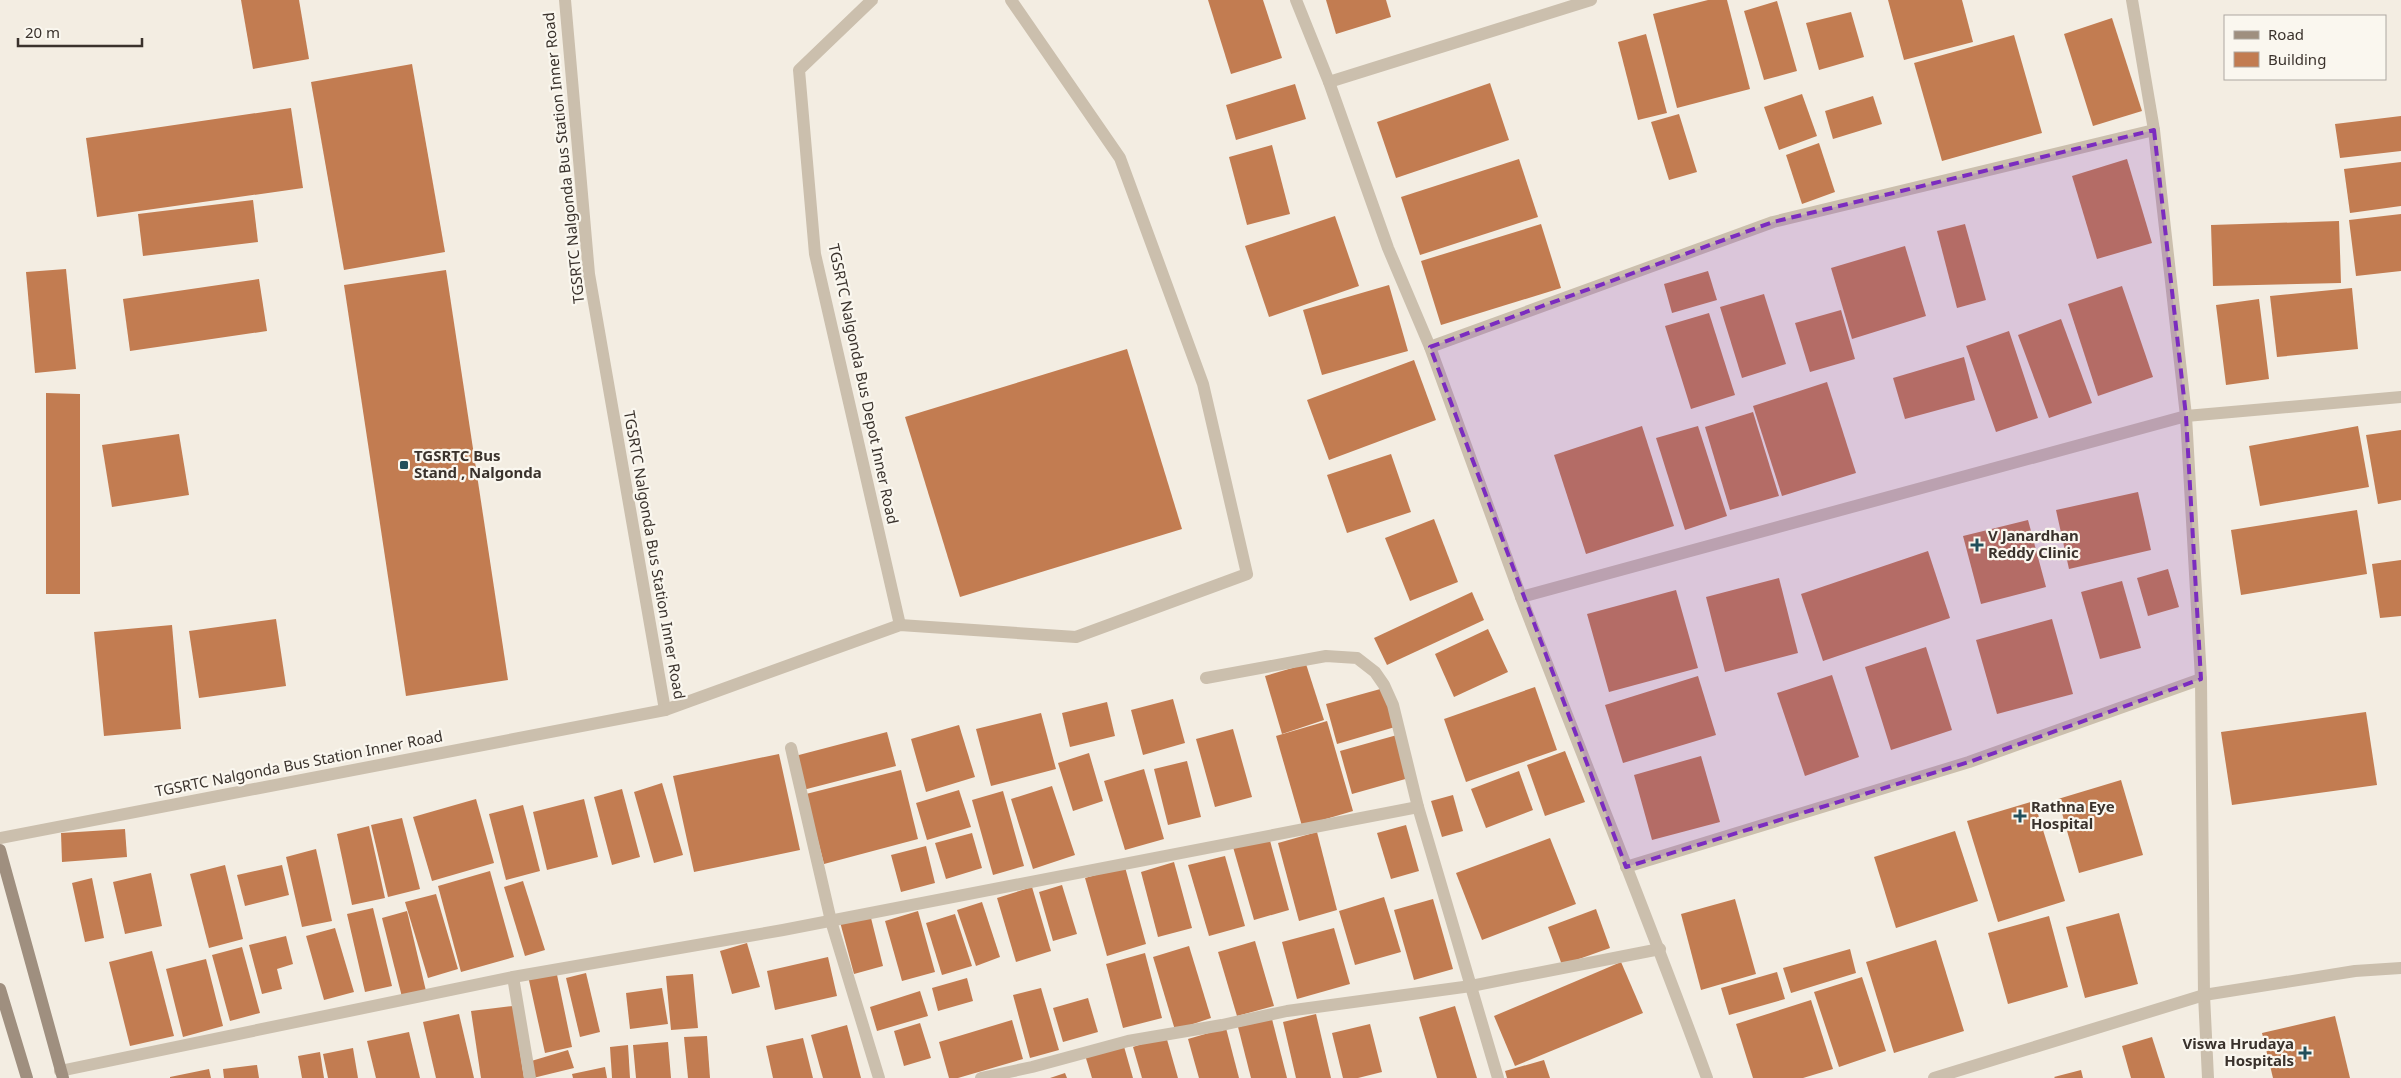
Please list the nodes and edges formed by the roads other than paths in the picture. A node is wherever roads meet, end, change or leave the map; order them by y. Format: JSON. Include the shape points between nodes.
{"nodes":[{"id":1,"x":565,"y":0,"type":"edge"},
{"id":2,"x":872,"y":0,"type":"edge"},
{"id":3,"x":1011,"y":0,"type":"edge"},
{"id":4,"x":1296,"y":0,"type":"edge"},
{"id":5,"x":1591,"y":0,"type":"edge"},
{"id":6,"x":2132,"y":0,"type":"edge"},
{"id":7,"x":1329,"y":82,"type":"junction"},
{"id":8,"x":2154,"y":130,"type":"junction"},
{"id":9,"x":1430,"y":347,"type":"junction"},
{"id":10,"x":2401,"y":397,"type":"edge"},
{"id":11,"x":2186,"y":416,"type":"junction"},
{"id":12,"x":1521,"y":597,"type":"junction"},
{"id":13,"x":900,"y":625,"type":"junction"},
{"id":14,"x":1206,"y":678,"type":"dead end"},
{"id":15,"x":2201,"y":679,"type":"junction"},
{"id":16,"x":665,"y":710,"type":"junction"},
{"id":17,"x":791,"y":748,"type":"dead end"},
{"id":18,"x":1418,"y":807,"type":"junction"},
{"id":19,"x":0,"y":838,"type":"edge"},
{"id":20,"x":0,"y":850,"type":"edge"},
{"id":21,"x":1626,"y":867,"type":"junction"},
{"id":22,"x":832,"y":921,"type":"junction"},
{"id":23,"x":1660,"y":949,"type":"junction"},
{"id":24,"x":2401,"y":968,"type":"edge"},
{"id":25,"x":512,"y":977,"type":"junction"},
{"id":26,"x":1471,"y":986,"type":"junction"},
{"id":27,"x":0,"y":990,"type":"edge"},
{"id":28,"x":2204,"y":995,"type":"junction"},
{"id":29,"x":62,"y":1074,"type":"edge"},
{"id":30,"x":27,"y":1078,"type":"edge"},
{"id":31,"x":530,"y":1078,"type":"edge"},
{"id":32,"x":879,"y":1078,"type":"edge"},
{"id":33,"x":981,"y":1078,"type":"edge"},
{"id":34,"x":1498,"y":1078,"type":"edge"},
{"id":35,"x":1707,"y":1078,"type":"edge"},
{"id":36,"x":1934,"y":1078,"type":"edge"},
{"id":37,"x":2208,"y":1078,"type":"edge"}],
"edges":[{"from":1,"to":16,"type":"street","name":"TGSRTC Nalgonda Bus Station Inner Road","via":[[589,274]]},
{"from":2,"to":13,"type":"street","name":"TGSRTC Nalgonda Bus Depot Inner Road","via":[[799,70],[815,254]]},
{"from":3,"to":13,"type":"street","via":[[1120,158],[1203,384],[1247,574],[1076,637]]},
{"from":4,"to":7,"type":"street"},
{"from":5,"to":7,"type":"street"},
{"from":6,"to":8,"type":"street"},
{"from":7,"to":9,"type":"street","via":[[1388,248]]},
{"from":8,"to":9,"type":"street","via":[[1773,222]]},
{"from":8,"to":11,"type":"street"},
{"from":9,"to":12,"type":"street"},
{"from":10,"to":11,"type":"street"},
{"from":11,"to":12,"type":"street"},
{"from":11,"to":15,"type":"street"},
{"from":12,"to":21,"type":"street"},
{"from":13,"to":16,"type":"street"},
{"from":14,"to":18,"type":"street","via":[[1326,656],[1357,658],[1375,672],[1393,705]]},
{"from":15,"to":21,"type":"street","via":[[1968,762]]},
{"from":15,"to":28,"type":"street"},
{"from":16,"to":19,"type":"street","name":"TGSRTC Nalgonda Bus Station Inner Road"},
{"from":17,"to":22,"type":"street"},
{"from":18,"to":22,"type":"street"},
{"from":18,"to":26,"type":"street"},
{"from":20,"to":29,"type":"street"},
{"from":21,"to":23,"type":"street"},
{"from":22,"to":25,"type":"street"},
{"from":22,"to":32,"type":"street"},
{"from":23,"to":26,"type":"street"},
{"from":23,"to":35,"type":"street"},
{"from":24,"to":28,"type":"street","via":[[2355,971]]},
{"from":25,"to":29,"type":"street"},
{"from":25,"to":31,"type":"street"},
{"from":26,"to":33,"type":"street","via":[[1287,1011],[1222,1026],[1128,1040]]},
{"from":26,"to":34,"type":"street"},
{"from":27,"to":30,"type":"street"},
{"from":28,"to":36,"type":"street"},
{"from":28,"to":37,"type":"street"}]}
